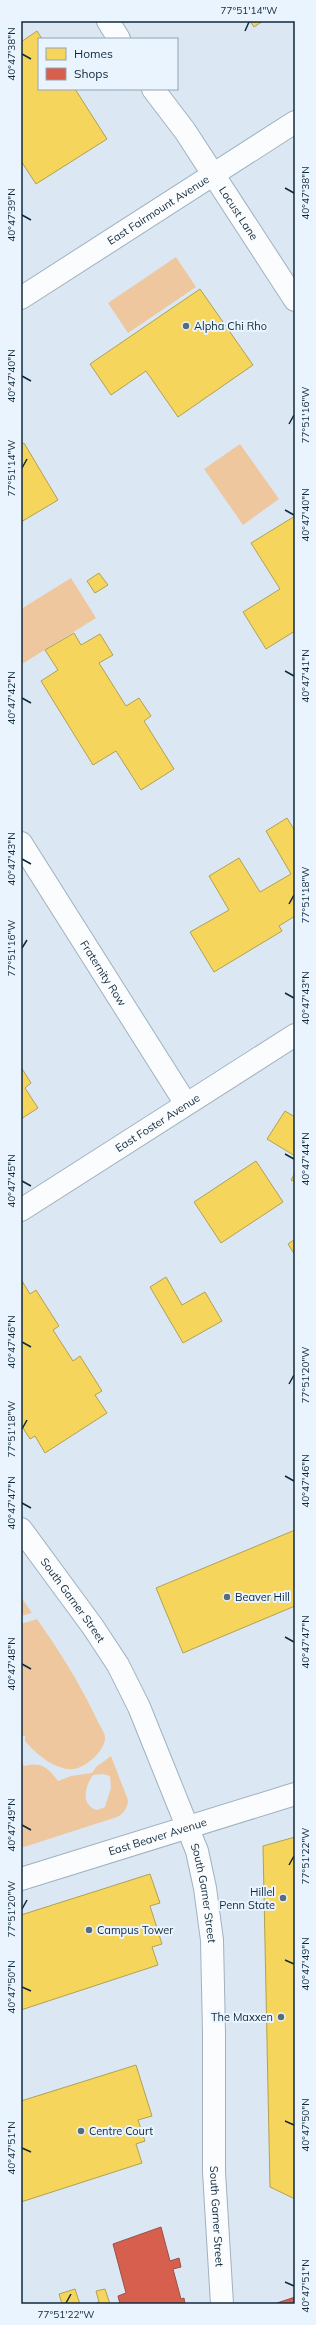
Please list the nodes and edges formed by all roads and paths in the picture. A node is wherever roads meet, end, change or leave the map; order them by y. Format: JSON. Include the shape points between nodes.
{"nodes":[{"id":1,"x":108,"y":21,"type":"edge"},
{"id":2,"x":118,"y":38,"type":"edge"},
{"id":3,"x":154,"y":90,"type":"edge"},
{"id":4,"x":295,"y":122,"type":"edge"},
{"id":5,"x":213,"y":175,"type":"junction"},
{"id":6,"x":21,"y":298,"type":"edge"},
{"id":7,"x":295,"y":300,"type":"edge"},
{"id":8,"x":21,"y":843,"type":"edge"},
{"id":9,"x":295,"y":1035,"type":"edge"},
{"id":10,"x":186,"y":1104,"type":"junction"},
{"id":11,"x":21,"y":1210,"type":"edge"},
{"id":12,"x":21,"y":1529,"type":"edge"},
{"id":13,"x":295,"y":1794,"type":"edge"},
{"id":14,"x":188,"y":1828,"type":"junction"},
{"id":15,"x":21,"y":1879,"type":"edge"},
{"id":16,"x":222,"y":2304,"type":"edge"}],
"edges":[{"from":1,"to":2,"type":"street"},
{"from":3,"to":5,"type":"street","name":"Locust Lane","via":[[179,122]]},
{"from":4,"to":5,"type":"street","name":"East Fairmount Avenue"},
{"from":5,"to":6,"type":"street","name":"East Fairmount Avenue"},
{"from":5,"to":7,"type":"street","name":"Locust Lane"},
{"from":8,"to":10,"type":"street","name":"Fraternity Row"},
{"from":9,"to":10,"type":"street","name":"East Foster Avenue"},
{"from":10,"to":11,"type":"street","name":"East Foster Avenue"},
{"from":12,"to":14,"type":"street","name":"South Garner Street","via":[[118,1665],[139,1708]]},
{"from":13,"to":14,"type":"street","name":"East Beaver Avenue"},
{"from":14,"to":15,"type":"street","name":"East Beaver Avenue"},
{"from":14,"to":16,"type":"street","name":"South Garner Street","via":[[197,1851],[205,1888],[212,1940],[214,2172]]}]}
